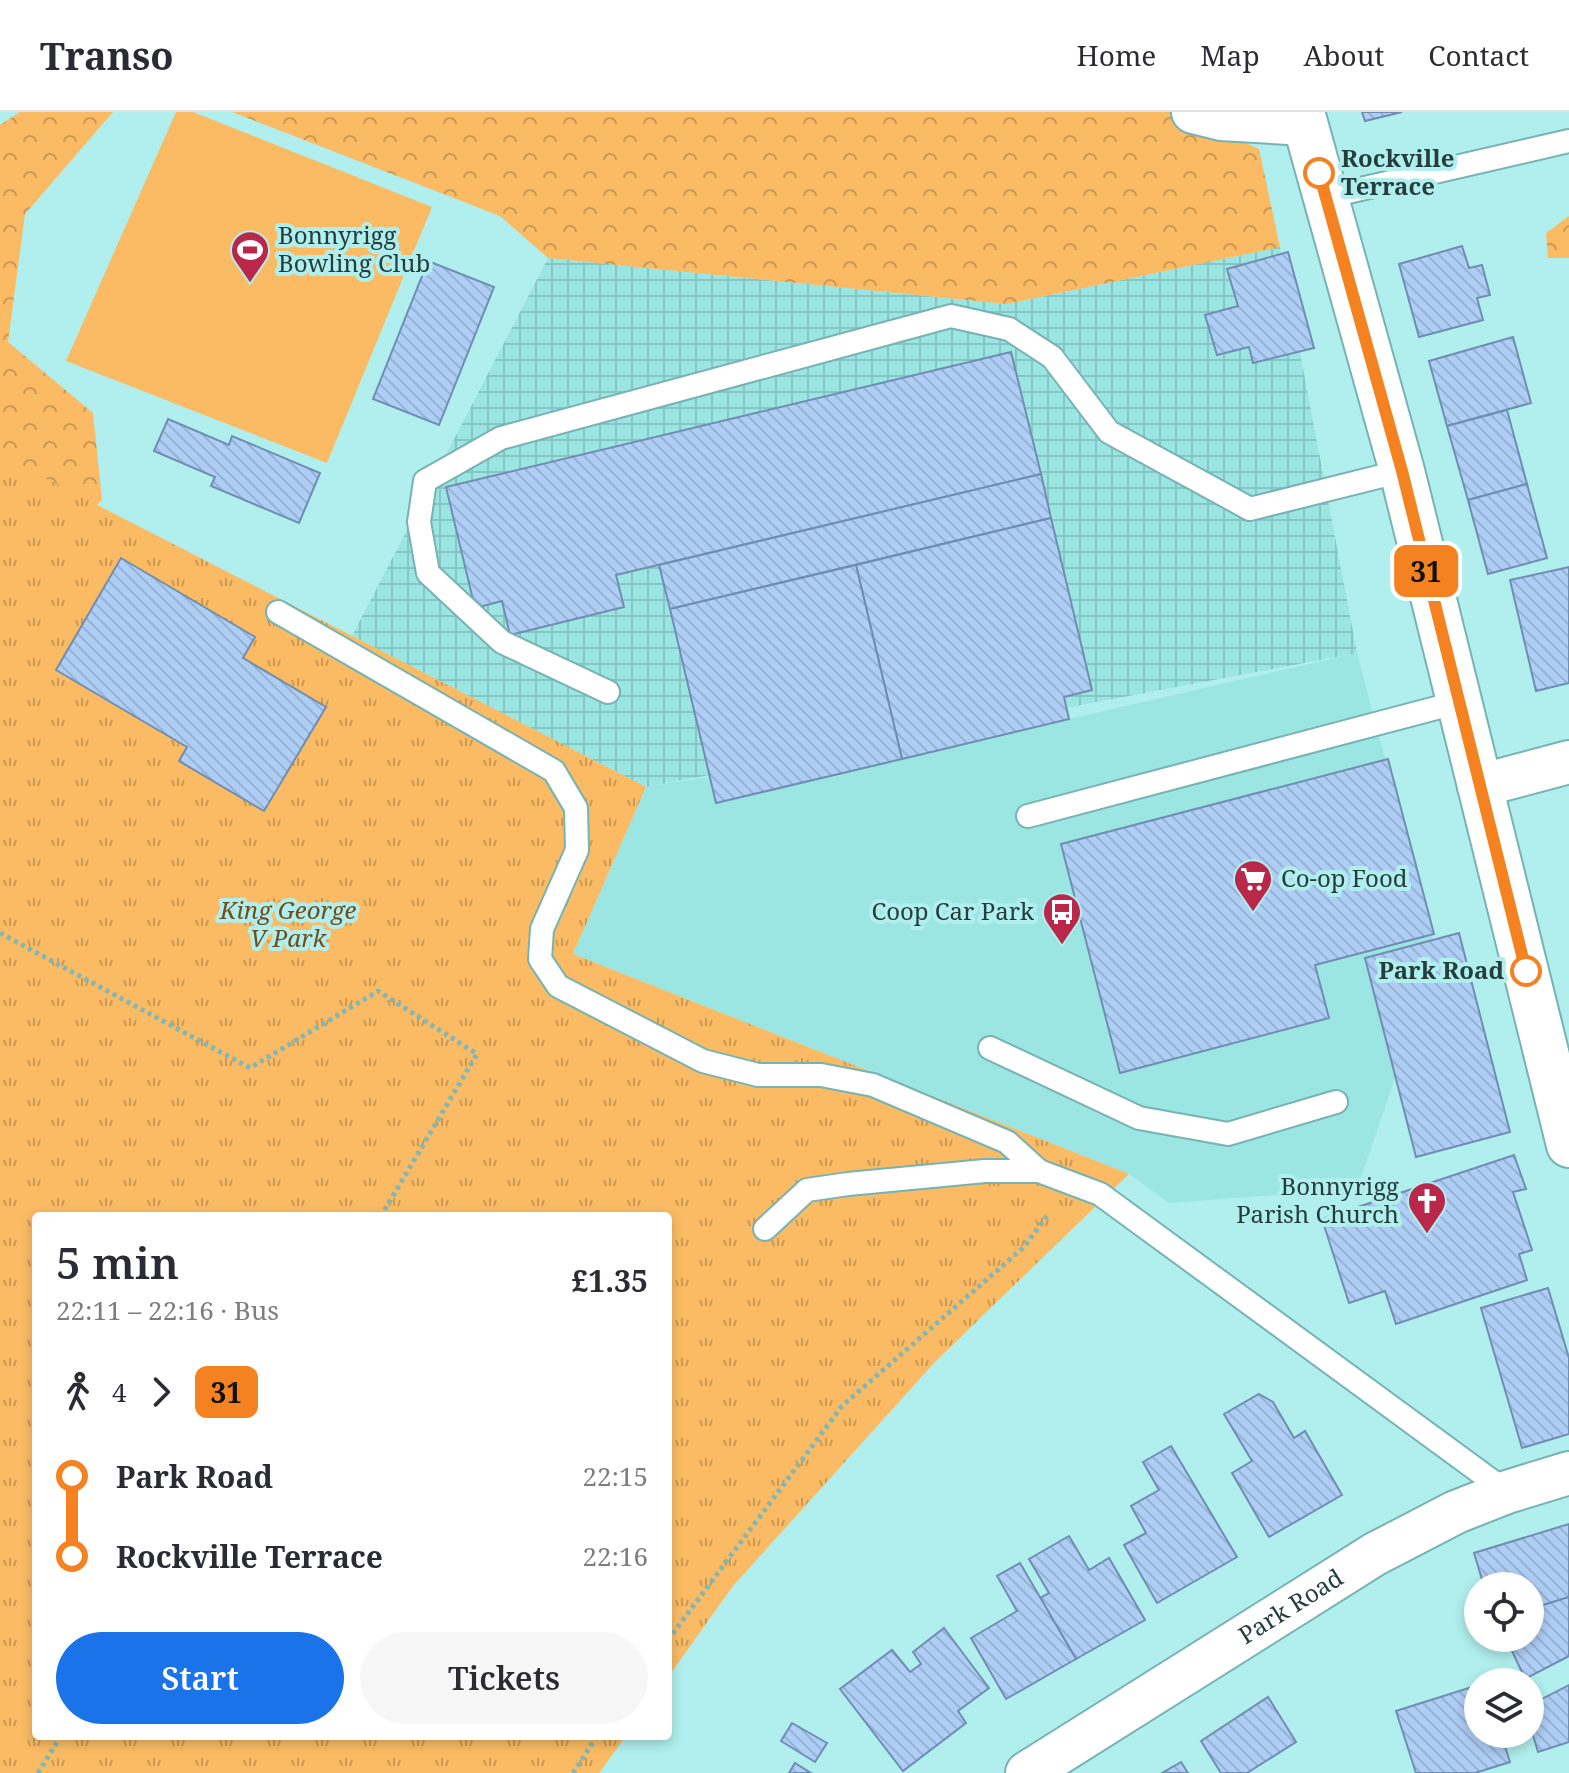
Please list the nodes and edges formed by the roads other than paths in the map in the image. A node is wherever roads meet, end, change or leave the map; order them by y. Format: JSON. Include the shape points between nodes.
{"nodes":[{"id":1,"x":1193,"y":112,"type":"edge"},
{"id":2,"x":1304,"y":118,"type":"edge"},
{"id":3,"x":1569,"y":141,"type":"edge"},
{"id":4,"x":1326,"y":197,"type":"junction"},
{"id":5,"x":1402,"y":471,"type":"junction"},
{"id":6,"x":278,"y":612,"type":"dead end"},
{"id":7,"x":608,"y":692,"type":"dead end"},
{"id":8,"x":1459,"y":702,"type":"junction"},
{"id":9,"x":1569,"y":762,"type":"edge"},
{"id":10,"x":1479,"y":786,"type":"junction"},
{"id":11,"x":1028,"y":816,"type":"dead end"},
{"id":12,"x":990,"y":1048,"type":"dead end"},
{"id":13,"x":1336,"y":1102,"type":"dead end"},
{"id":14,"x":1569,"y":1145,"type":"edge"},
{"id":15,"x":1039,"y":1171,"type":"junction"},
{"id":16,"x":765,"y":1229,"type":"dead end"},
{"id":17,"x":1569,"y":1473,"type":"edge"},
{"id":18,"x":1507,"y":1492,"type":"junction"},
{"id":19,"x":1027,"y":1773,"type":"edge"}],
"edges":[{"from":1,"to":2,"type":"street","via":[[1221,119]]},
{"from":2,"to":4,"type":"main road"},
{"from":3,"to":4,"type":"lane"},
{"from":4,"to":5,"type":"main road"},
{"from":5,"to":7,"type":"lane","via":[[1250,509],[1109,432],[1052,357],[1031,343],[1009,329],[951,316],[501,438],[425,481],[419,522],[428,573],[502,642]]},
{"from":5,"to":8,"type":"main road"},
{"from":6,"to":15,"type":"lane","via":[[554,771],[576,808],[577,850],[542,929],[540,959],[558,986],[703,1061],[758,1075],[821,1075],[873,1085],[1007,1142]]},
{"from":8,"to":10,"type":"main road"},
{"from":8,"to":11,"type":"lane"},
{"from":9,"to":10,"type":"street"},
{"from":10,"to":14,"type":"main road"},
{"from":12,"to":13,"type":"lane","via":[[1139,1118],[1228,1134]]},
{"from":15,"to":16,"type":"lane","via":[[985,1171],[807,1190]]},
{"from":15,"to":18,"type":"lane","via":[[1100,1194]]},
{"from":17,"to":18,"type":"street","name":"Park Road"},
{"from":18,"to":19,"type":"street","name":"Park Road","via":[[1375,1554]]}]}
